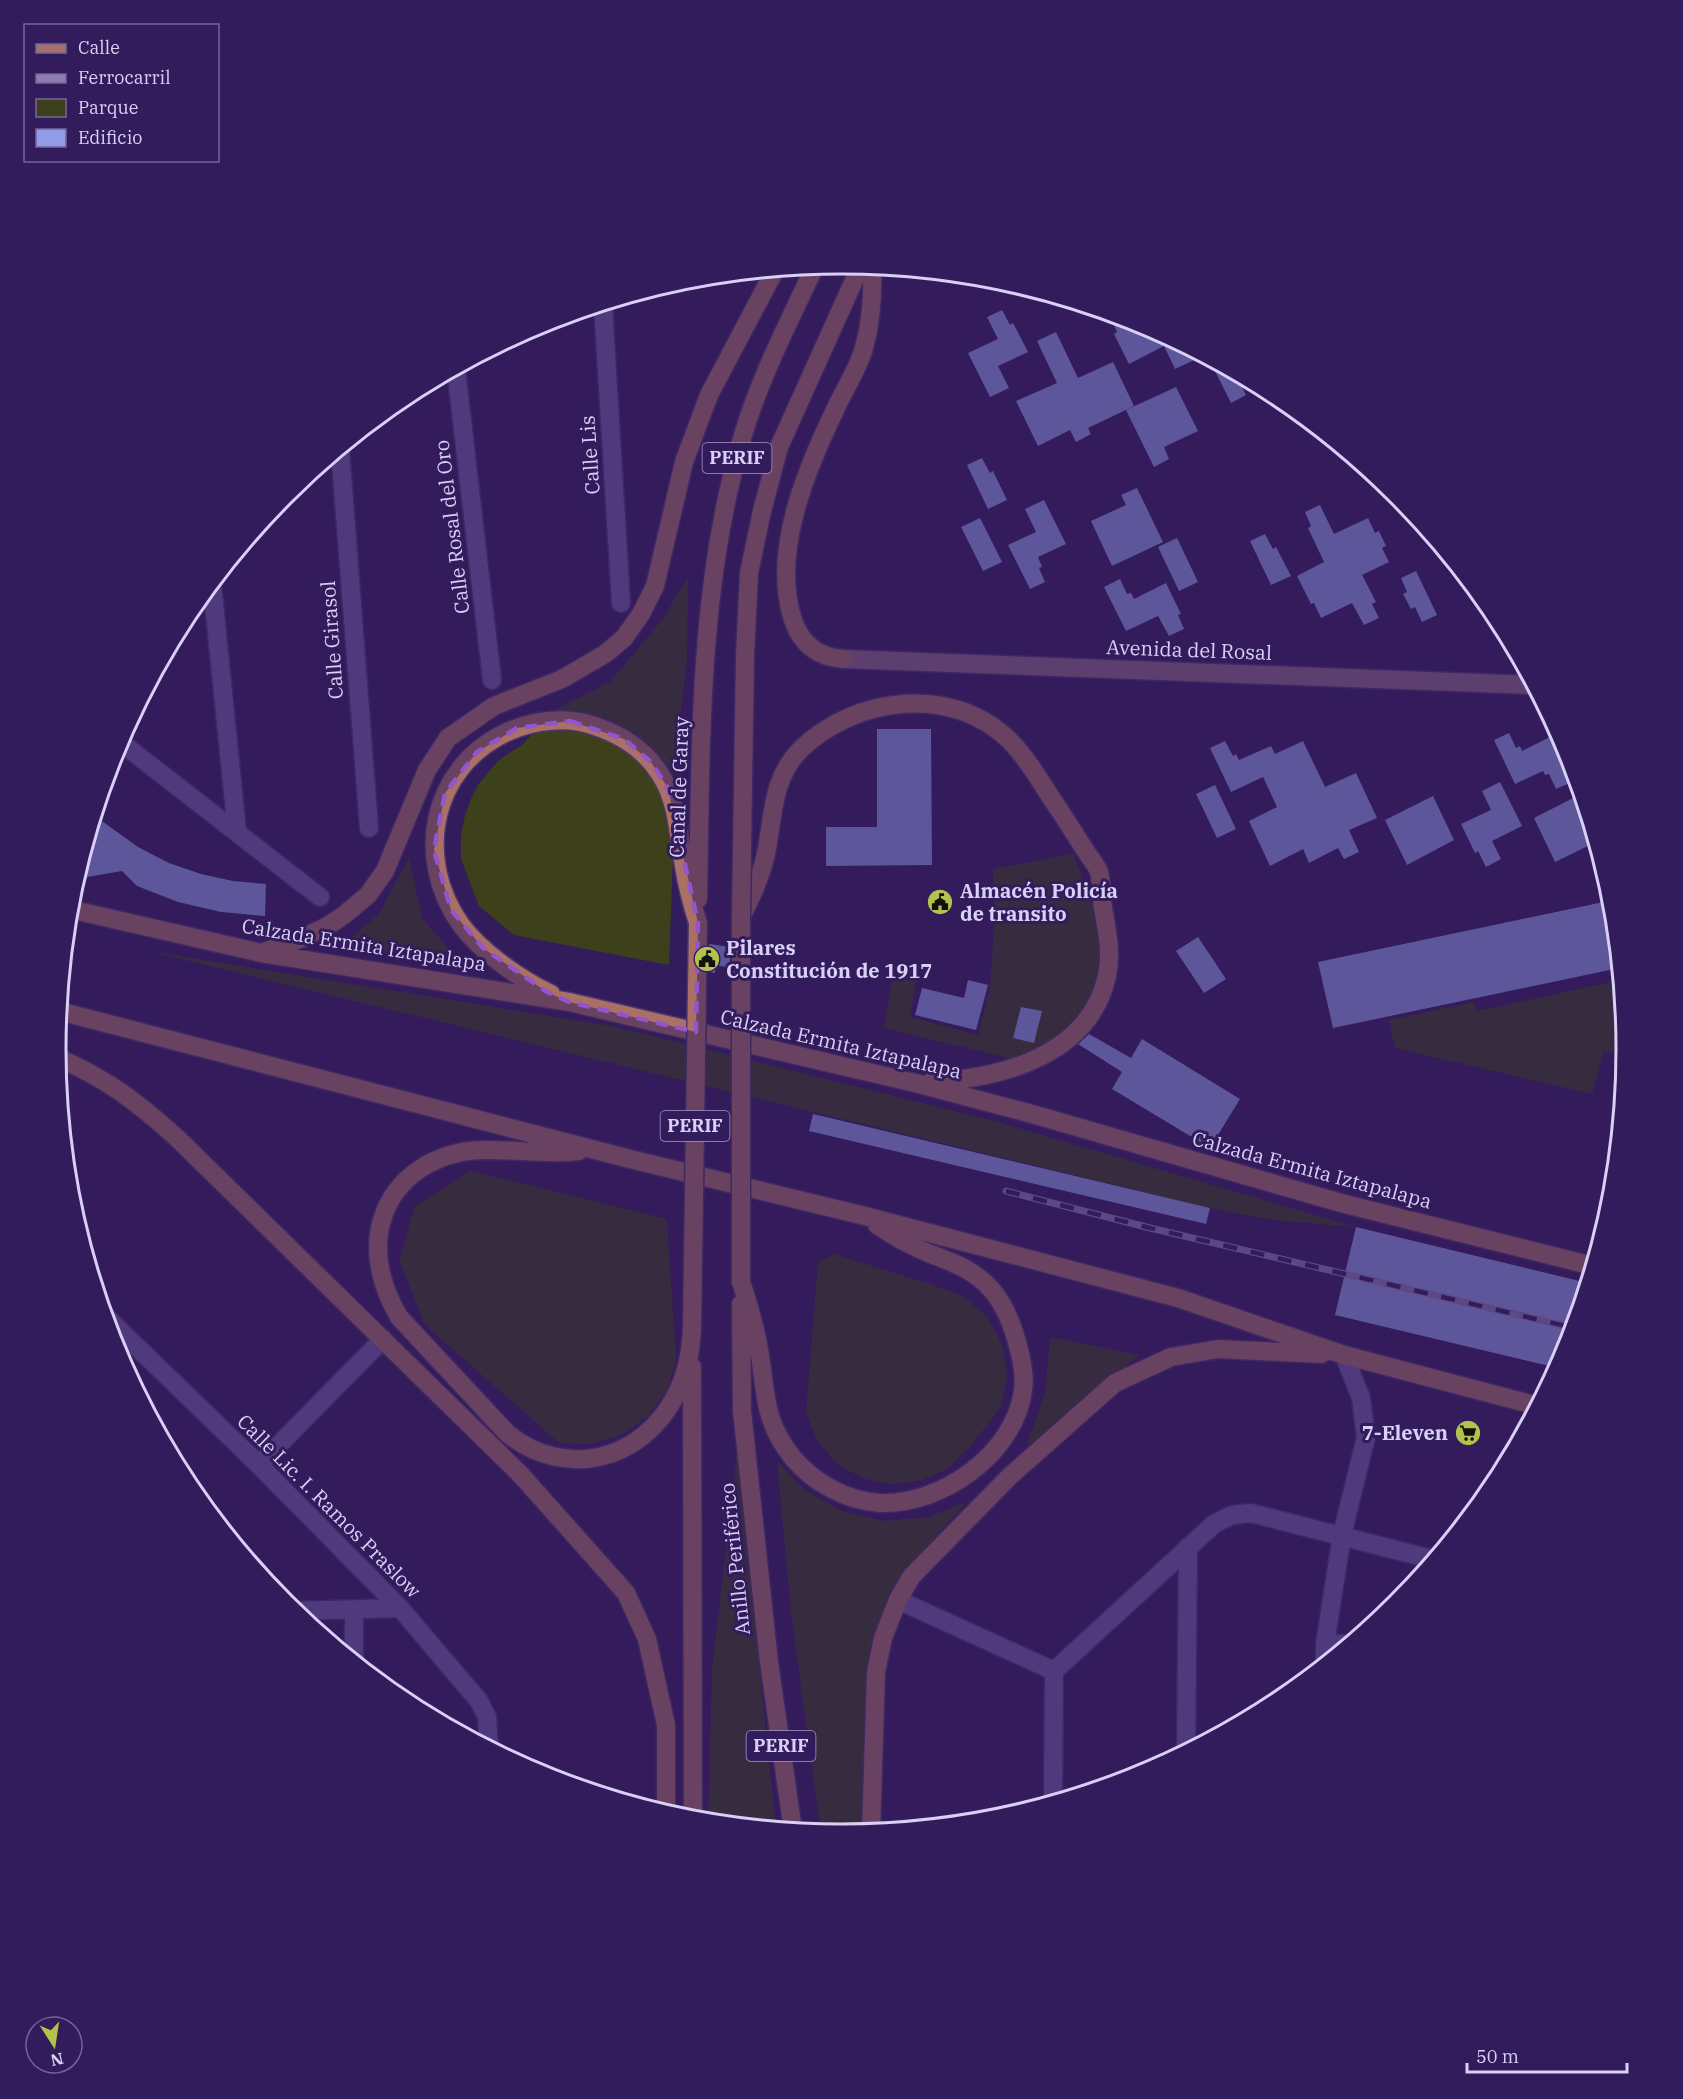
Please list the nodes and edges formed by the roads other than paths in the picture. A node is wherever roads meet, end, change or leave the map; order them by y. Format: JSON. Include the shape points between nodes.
{"nodes":[{"id":1,"x":811,"y":275,"type":"edge"},
{"id":2,"x":857,"y":275,"type":"edge"},
{"id":3,"x":872,"y":275,"type":"edge"},
{"id":4,"x":771,"y":278,"type":"edge"},
{"id":5,"x":603,"y":311,"type":"edge"},
{"id":6,"x":457,"y":376,"type":"edge"},
{"id":7,"x":341,"y":457,"type":"edge"},
{"id":8,"x":213,"y":596,"type":"edge"},
{"id":9,"x":621,"y":603,"type":"dead end"},
{"id":10,"x":843,"y":660,"type":"joint"},
{"id":11,"x":492,"y":680,"type":"dead end"},
{"id":12,"x":1525,"y":685,"type":"edge"},
{"id":13,"x":127,"y":748,"type":"edge"},
{"id":14,"x":369,"y":828,"type":"dead end"},
{"id":15,"x":237,"y":832,"type":"junction"},
{"id":16,"x":320,"y":897,"type":"dead end"},
{"id":17,"x":79,"y":911,"type":"edge"},
{"id":18,"x":741,"y":917,"type":"junction"},
{"id":19,"x":698,"y":923,"type":"junction"},
{"id":20,"x":261,"y":953,"type":"junction"},
{"id":21,"x":569,"y":1002,"type":"junction"},
{"id":22,"x":67,"y":1013,"type":"edge"},
{"id":23,"x":66,"y":1062,"type":"edge"},
{"id":24,"x":915,"y":1083,"type":"junction"},
{"id":25,"x":592,"y":1149,"type":"junction"},
{"id":26,"x":865,"y":1216,"type":"junction"},
{"id":27,"x":1587,"y":1264,"type":"edge"},
{"id":28,"x":741,"y":1281,"type":"junction"},
{"id":29,"x":692,"y":1328,"type":"junction"},
{"id":30,"x":119,"y":1329,"type":"edge"},
{"id":31,"x":383,"y":1339,"type":"junction"},
{"id":32,"x":1344,"y":1355,"type":"junction"},
{"id":33,"x":1531,"y":1404,"type":"edge"},
{"id":34,"x":259,"y":1465,"type":"junction"},
{"id":35,"x":1342,"y":1535,"type":"junction"},
{"id":36,"x":1188,"y":1547,"type":"junction"},
{"id":37,"x":1427,"y":1558,"type":"edge"},
{"id":38,"x":898,"y":1600,"type":"junction"},
{"id":39,"x":400,"y":1608,"type":"junction"},
{"id":40,"x":354,"y":1610,"type":"junction"},
{"id":41,"x":307,"y":1611,"type":"edge"},
{"id":42,"x":1325,"y":1644,"type":"junction"},
{"id":43,"x":1340,"y":1644,"type":"edge"},
{"id":44,"x":354,"y":1653,"type":"edge"},
{"id":45,"x":1325,"y":1656,"type":"edge"},
{"id":46,"x":1054,"y":1671,"type":"junction"},
{"id":47,"x":488,"y":1739,"type":"edge"},
{"id":48,"x":1186,"y":1744,"type":"edge"},
{"id":49,"x":1053,"y":1796,"type":"edge"},
{"id":50,"x":666,"y":1805,"type":"edge"},
{"id":51,"x":693,"y":1810,"type":"edge"},
{"id":52,"x":792,"y":1823,"type":"edge"},
{"id":53,"x":871,"y":1824,"type":"edge"}],
"edges":[{"from":1,"to":19,"type":"main road","name":"Canal de Garay","number":"PERIF","via":[[765,374],[741,440],[723,509],[705,662]]},
{"from":2,"to":18,"type":"main road","number":"PERIF","bridge":true,"via":[[779,447],[749,573],[744,655]]},
{"from":3,"to":10,"type":"main road","via":[[864,349],[813,460],[794,518],[786,566],[787,599],[800,637],[814,651]]},
{"from":4,"to":20,"type":"main road","via":[[709,395],[684,462],[655,586],[624,638],[562,679],[494,706],[448,738],[427,770],[390,861],[368,896],[326,927]]},
{"from":5,"to":9,"type":"street","name":"Calle Lis"},
{"from":6,"to":11,"type":"street","name":"Calle Rosal del Oro"},
{"from":7,"to":14,"type":"street","name":"Calle Girasol"},
{"from":8,"to":15,"type":"street"},
{"from":10,"to":12,"type":"street","name":"Avenida del Rosal"},
{"from":13,"to":15,"type":"street"},
{"from":15,"to":16,"type":"street"},
{"from":17,"to":20,"type":"main road","name":"Calzada Ermita Iztapalapa"},
{"from":18,"to":24,"type":"main road","via":[[765,861],[776,789],[782,776],[795,756],[829,727],[887,705],[930,704],[967,713],[998,730],[1021,753],[1099,871],[1109,950],[1108,974],[1097,1003],[1079,1029],[1055,1049],[992,1075]]},
{"from":18,"to":28,"type":"main road","number":"PERIF","bridge":true},
{"from":19,"to":21,"type":"main road","via":[[673,803],[660,774],[638,749],[590,724],[551,720],[517,728],[489,742],[453,778],[439,810],[434,850],[442,891],[463,928],[483,948],[525,980]]},
{"from":19,"to":29,"type":"main road","name":"Canal de Garay","number":"PERIF","bridge":true},
{"from":20,"to":21,"type":"main road","name":"Calzada Ermita Iztapalapa"},
{"from":21,"to":24,"type":"main road","name":"Calzada Ermita Iztapalapa"},
{"from":22,"to":25,"type":"main road"},
{"from":23,"to":31,"type":"main road","via":[[138,1103]]},
{"from":24,"to":27,"type":"main road","name":"Calzada Ermita Iztapalapa","via":[[1341,1203]]},
{"from":25,"to":26,"type":"main road"},
{"from":25,"to":29,"type":"main road","via":[[544,1153],[481,1149],[446,1156],[409,1176],[391,1198],[381,1224],[378,1250],[386,1293],[407,1327],[508,1434],[532,1450],[572,1459],[600,1457],[630,1446],[667,1411],[688,1363]]},
{"from":26,"to":28,"type":"main road","via":[[897,1238],[950,1261],[981,1280],[1004,1310],[1016,1337],[1023,1390],[1016,1415],[994,1452],[969,1473],[930,1493],[897,1502],[864,1501],[821,1483],[795,1460],[774,1429]]},
{"from":26,"to":32,"type":"main road","via":[[1178,1298]]},
{"from":28,"to":52,"type":"main road","name":"Anillo Periférico","number":"PERIF","via":[[742,1411],[769,1662]]},
{"from":29,"to":51,"type":"main road","name":"Anillo Periférico","number":"PERIF"},
{"from":30,"to":34,"type":"street","name":"Calle Lic. I. Ramos Praslow"},
{"from":31,"to":34,"type":"street"},
{"from":31,"to":50,"type":"main road","via":[[521,1475],[626,1593],[647,1639],[666,1725]]},
{"from":32,"to":33,"type":"main road"},
{"from":32,"to":35,"type":"street","via":[[1361,1398],[1366,1437]]},
{"from":32,"to":38,"type":"main road","via":[[1218,1348],[1171,1357],[1115,1383],[1009,1477],[911,1577]]},
{"from":34,"to":39,"type":"street","name":"Calle Lic. I. Ramos Praslow"},
{"from":35,"to":36,"type":"street","via":[[1251,1513],[1232,1515],[1215,1524]]},
{"from":35,"to":37,"type":"street"},
{"from":35,"to":42,"type":"street"},
{"from":36,"to":46,"type":"street"},
{"from":36,"to":48,"type":"street"},
{"from":38,"to":46,"type":"street"},
{"from":38,"to":53,"type":"main road","via":[[883,1638],[876,1672]]},
{"from":39,"to":40,"type":"street"},
{"from":39,"to":47,"type":"street","name":"Calle Lic. I. Ramos Praslow","via":[[479,1701],[487,1717]]},
{"from":40,"to":41,"type":"street"},
{"from":40,"to":44,"type":"street"},
{"from":42,"to":43,"type":"street"},
{"from":42,"to":45,"type":"street"},
{"from":46,"to":49,"type":"street"}]}
